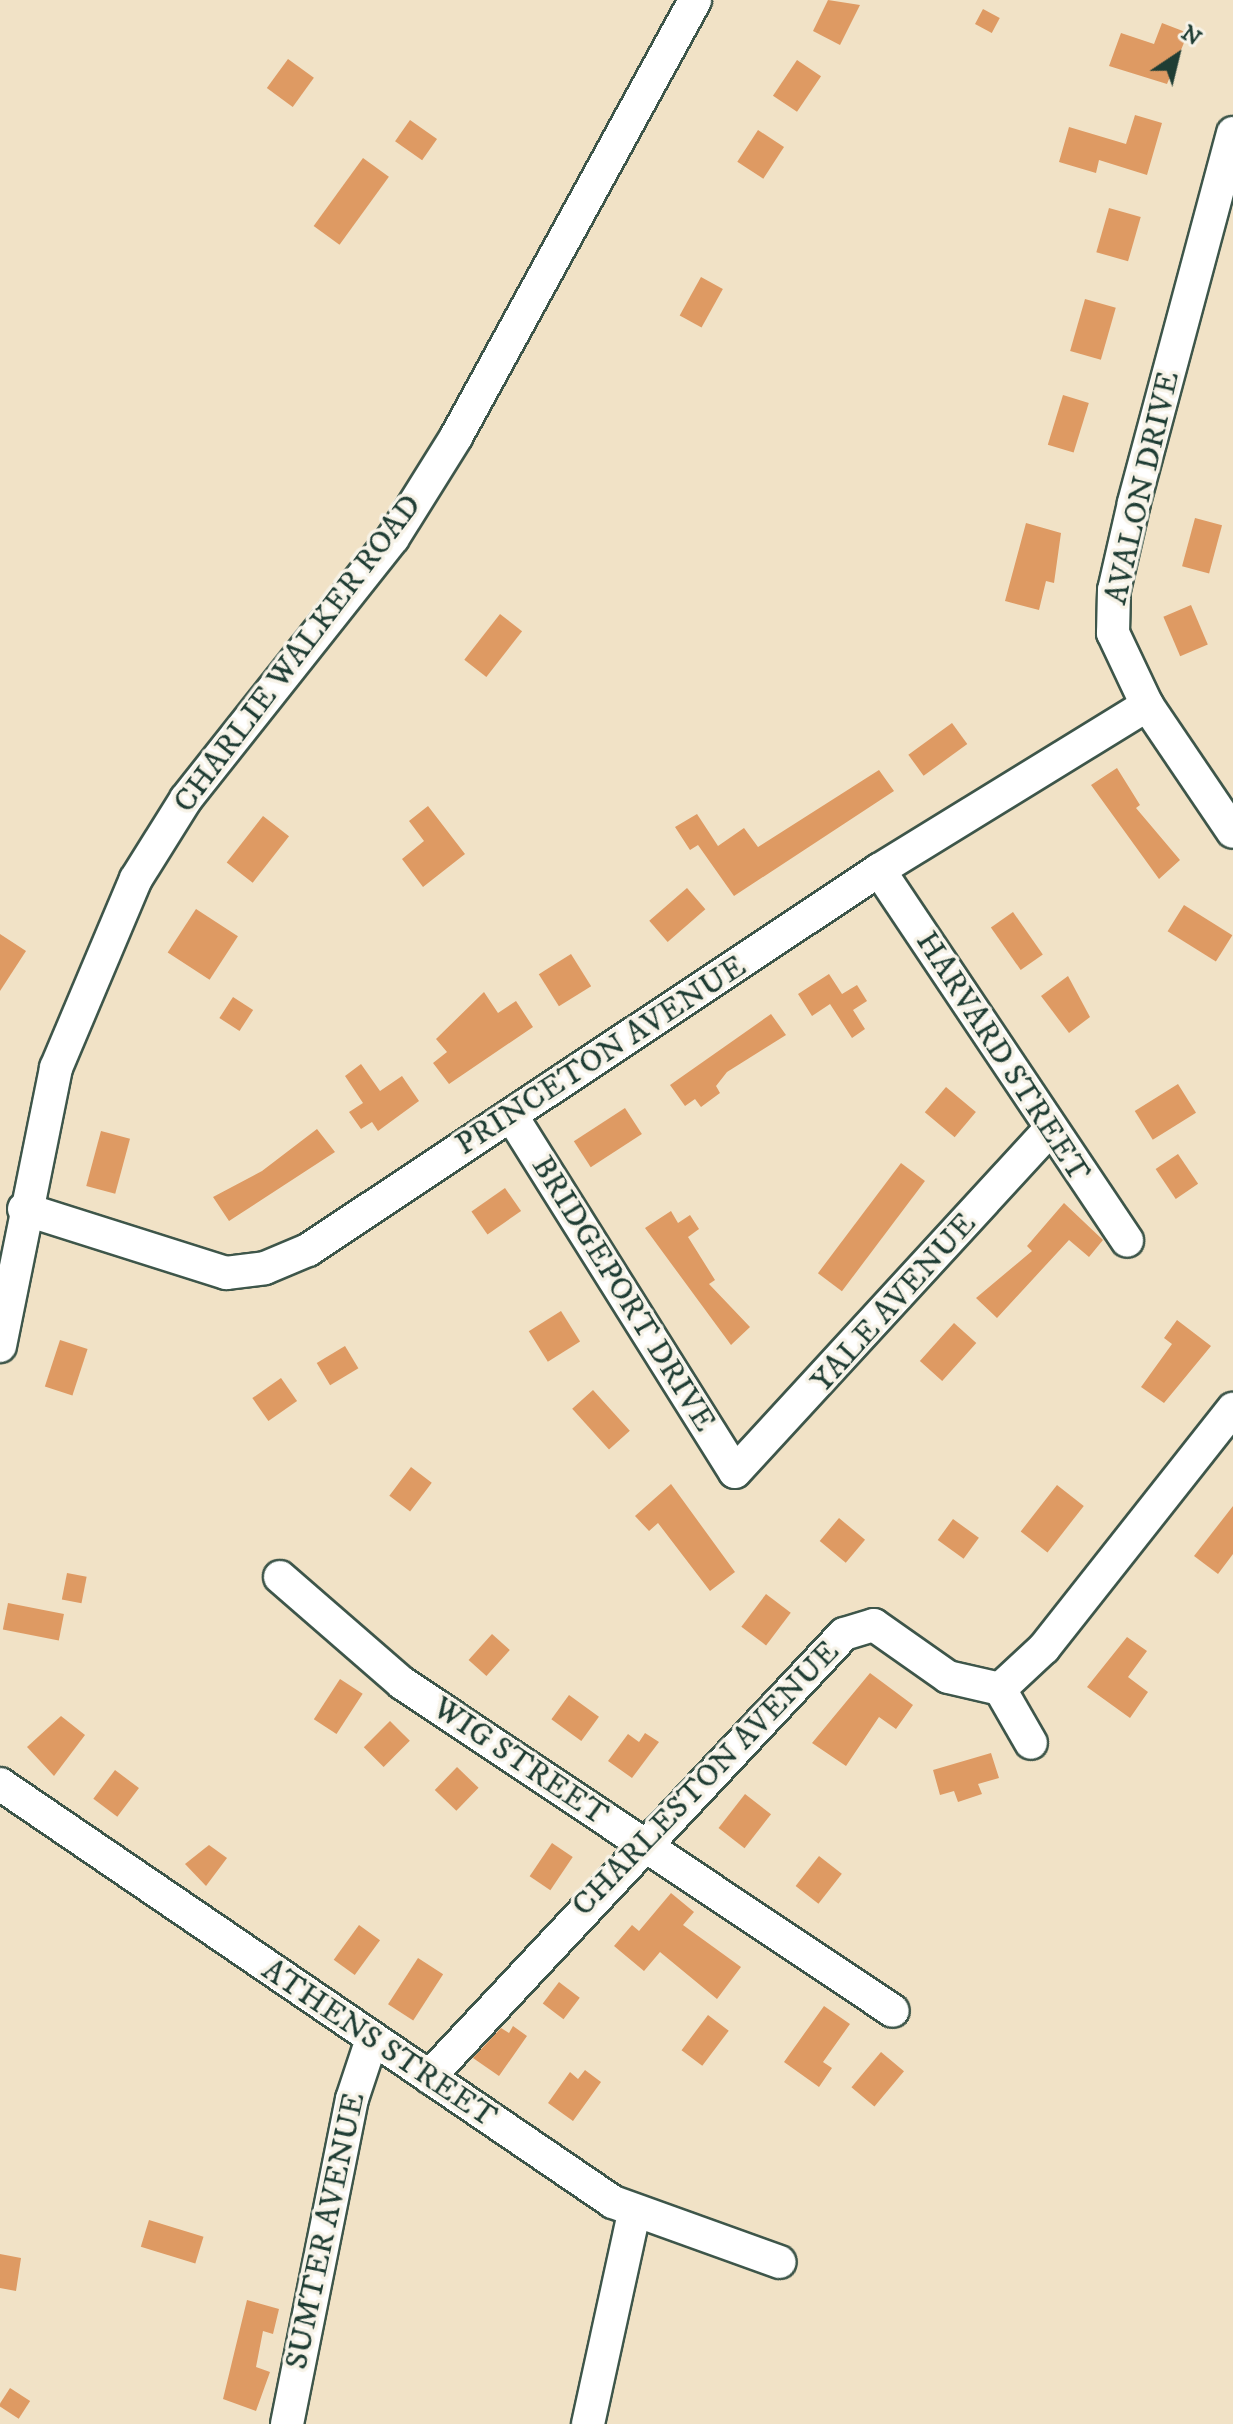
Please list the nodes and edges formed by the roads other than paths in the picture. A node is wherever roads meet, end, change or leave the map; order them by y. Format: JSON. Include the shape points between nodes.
{"nodes":[{"id":1,"x":695,"y":0,"type":"edge"},
{"id":2,"x":1233,"y":133,"type":"edge"},
{"id":3,"x":1147,"y":705,"type":"junction"},
{"id":4,"x":1228,"y":827,"type":"edge"},
{"id":5,"x":879,"y":870,"type":"junction"},
{"id":6,"x":511,"y":1115,"type":"junction"},
{"id":7,"x":1049,"y":1130,"type":"junction"},
{"id":8,"x":24,"y":1209,"type":"junction"},
{"id":9,"x":1127,"y":1241,"type":"dead end"},
{"id":10,"x":0,"y":1346,"type":"edge"},
{"id":11,"x":1233,"y":1409,"type":"edge"},
{"id":12,"x":735,"y":1472,"type":"joint"},
{"id":13,"x":280,"y":1577,"type":"dead end"},
{"id":14,"x":1000,"y":1689,"type":"junction"},
{"id":15,"x":1031,"y":1743,"type":"dead end"},
{"id":16,"x":0,"y":1784,"type":"edge"},
{"id":17,"x":640,"y":1844,"type":"junction"},
{"id":18,"x":893,"y":2011,"type":"dead end"},
{"id":19,"x":372,"y":2039,"type":"junction"},
{"id":20,"x":429,"y":2077,"type":"junction"},
{"id":21,"x":634,"y":2213,"type":"junction"},
{"id":22,"x":780,"y":2262,"type":"dead end"},
{"id":23,"x":287,"y":2424,"type":"edge"},
{"id":24,"x":588,"y":2424,"type":"edge"}],
"edges":[{"from":1,"to":8,"type":"street","name":"CHARLIE WALKER ROAD","via":[[456,437],[393,538],[186,799],[136,879],[72,1018]]},
{"from":2,"to":3,"type":"street","name":"AVALON DRIVE","via":[[1114,590],[1113,633]]},
{"from":3,"to":4,"type":"street","name":"AVALON DRIVE"},
{"from":3,"to":5,"type":"street","name":"PRINCETON AVENUE"},
{"from":5,"to":6,"type":"street","name":"PRINCETON AVENUE"},
{"from":5,"to":7,"type":"street","name":"HARVARD STREET"},
{"from":6,"to":8,"type":"street","name":"PRINCETON AVENUE","via":[[308,1250],[243,1273],[189,1265]]},
{"from":6,"to":12,"type":"street","name":"BRIDGEPORT DRIVE"},
{"from":7,"to":9,"type":"street","name":"HARVARD STREET"},
{"from":7,"to":12,"type":"street","name":"YALE AVENUE"},
{"from":8,"to":10,"type":"street","name":"CHARLIE WALKER ROAD"},
{"from":11,"to":14,"type":"street","via":[[1044,1648]]},
{"from":13,"to":17,"type":"street","name":"WIG STREET","via":[[402,1683]]},
{"from":14,"to":15,"type":"street"},
{"from":14,"to":17,"type":"street","name":"CHARLESTON AVENUE","via":[[948,1677],[874,1625],[858,1625]]},
{"from":16,"to":19,"type":"street","name":"ATHENS STREET"},
{"from":17,"to":18,"type":"street","name":"WIG STREET"},
{"from":17,"to":20,"type":"street","name":"CHARLESTON AVENUE"},
{"from":19,"to":20,"type":"street","name":"ATHENS STREET"},
{"from":19,"to":23,"type":"street","name":"SUMTER AVENUE","via":[[352,2099]]},
{"from":20,"to":21,"type":"street","name":"ATHENS STREET"},
{"from":21,"to":22,"type":"street","name":"ATHENS STREET"},
{"from":21,"to":24,"type":"street"}]}
